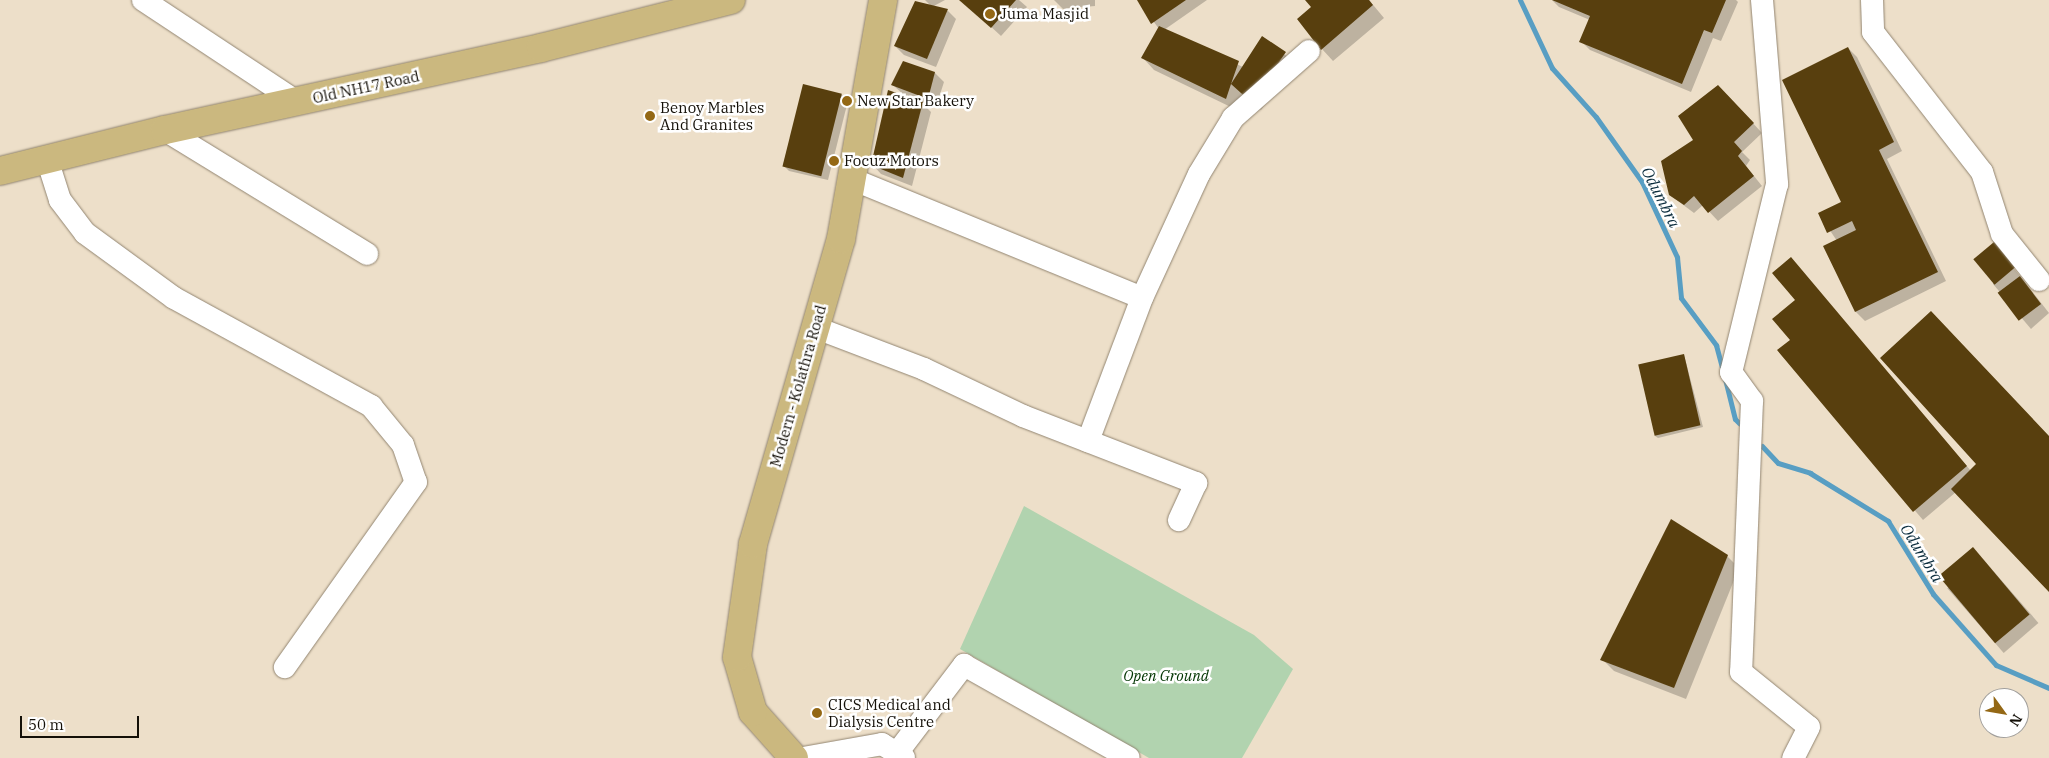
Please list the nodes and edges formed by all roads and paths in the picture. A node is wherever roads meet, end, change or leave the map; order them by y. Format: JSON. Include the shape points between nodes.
{"nodes":[{"id":1,"x":143,"y":0,"type":"edge"},
{"id":2,"x":731,"y":0,"type":"edge"},
{"id":3,"x":884,"y":0,"type":"edge"},
{"id":4,"x":1762,"y":0,"type":"edge"},
{"id":5,"x":1872,"y":0,"type":"edge"},
{"id":6,"x":1309,"y":51,"type":"dead end"},
{"id":7,"x":297,"y":102,"type":"junction"},
{"id":8,"x":165,"y":130,"type":"junction"},
{"id":9,"x":47,"y":159,"type":"junction"},
{"id":10,"x":0,"y":171,"type":"edge"},
{"id":11,"x":852,"y":179,"type":"junction"},
{"id":12,"x":367,"y":254,"type":"dead end"},
{"id":13,"x":2046,"y":281,"type":"edge"},
{"id":14,"x":1142,"y":298,"type":"junction"},
{"id":15,"x":814,"y":327,"type":"junction"},
{"id":16,"x":1088,"y":441,"type":"junction"},
{"id":17,"x":1180,"y":520,"type":"dead end"},
{"id":18,"x":285,"y":667,"type":"dead end"},
{"id":19,"x":900,"y":756,"type":"edge"},
{"id":20,"x":794,"y":758,"type":"edge"},
{"id":21,"x":803,"y":758,"type":"edge"},
{"id":22,"x":1129,"y":758,"type":"edge"},
{"id":23,"x":1793,"y":758,"type":"edge"}],
"edges":[{"from":1,"to":7,"type":"street"},
{"from":2,"to":7,"type":"main road","name":"Old NH17 Road","via":[[541,48]]},
{"from":3,"to":11,"type":"main road","name":"Modern - Kolathra Road"},
{"from":4,"to":23,"type":"street","via":[[1777,184],[1731,372],[1752,401],[1740,672],[1809,727]]},
{"from":5,"to":13,"type":"street","via":[[1873,32],[1982,172],[2002,234]]},
{"from":6,"to":14,"type":"street","via":[[1233,118],[1199,174]]},
{"from":7,"to":8,"type":"main road","name":"Old NH17 Road"},
{"from":8,"to":9,"type":"main road","name":"Old NH17 Road"},
{"from":8,"to":12,"type":"street"},
{"from":9,"to":10,"type":"main road","name":"Old NH17 Road"},
{"from":9,"to":18,"type":"street","via":[[60,200],[85,233],[174,298],[371,406],[403,445],[416,482]]},
{"from":11,"to":14,"type":"street"},
{"from":11,"to":15,"type":"main road","name":"Modern - Kolathra Road","via":[[841,239]]},
{"from":14,"to":16,"type":"street"},
{"from":15,"to":16,"type":"street","via":[[924,368],[1023,416]]},
{"from":15,"to":20,"type":"main road","name":"Modern - Kolathra Road","via":[[753,544],[737,656],[753,712]]},
{"from":16,"to":17,"type":"street","via":[[1196,483]]},
{"from":19,"to":21,"type":"street","via":[[882,744]]},
{"from":19,"to":22,"type":"street","via":[[964,665]]}]}
